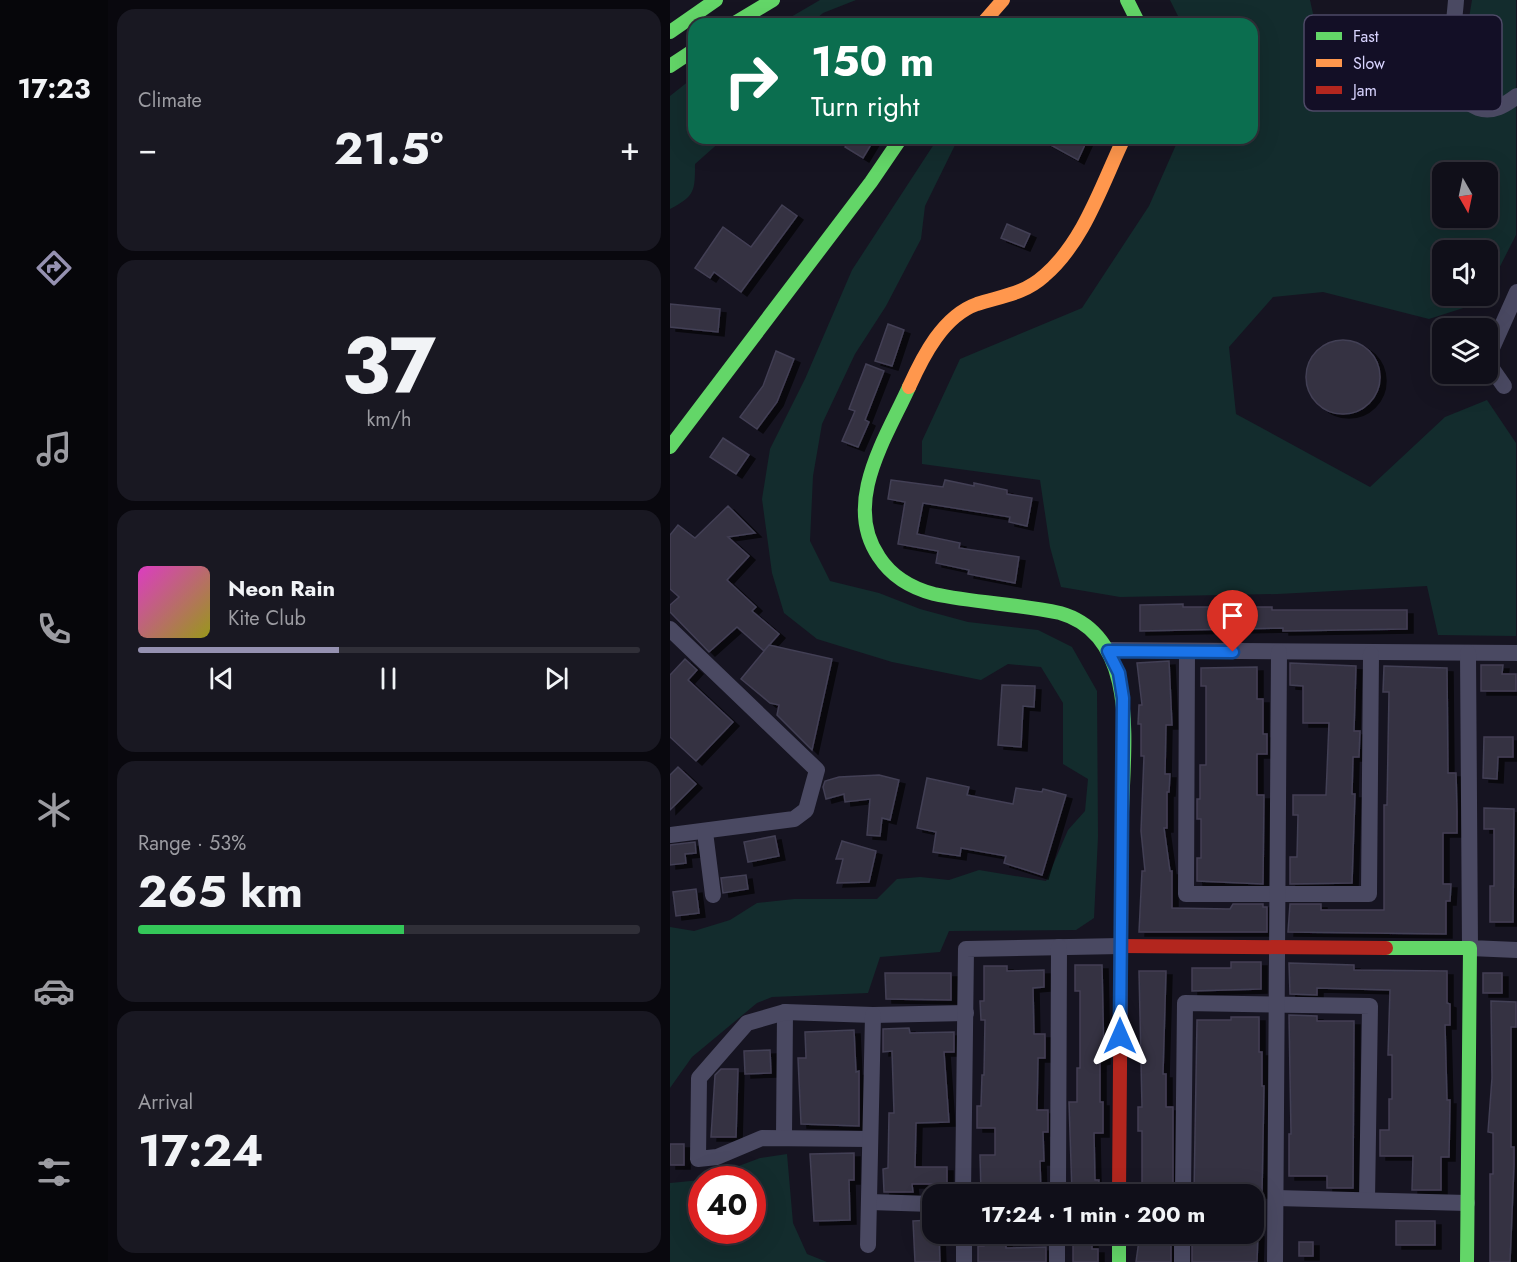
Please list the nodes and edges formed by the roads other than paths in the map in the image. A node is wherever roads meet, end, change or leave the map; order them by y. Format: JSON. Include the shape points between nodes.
{"nodes":[{"id":1,"x":716,"y":0,"type":"edge"},
{"id":2,"x":773,"y":0,"type":"edge"},
{"id":3,"x":1003,"y":0,"type":"edge"},
{"id":4,"x":1127,"y":0,"type":"edge"},
{"id":5,"x":1456,"y":0,"type":"edge"},
{"id":6,"x":1455,"y":15,"type":"edge"},
{"id":7,"x":690,"y":18,"type":"edge"},
{"id":8,"x":743,"y":18,"type":"edge"},
{"id":9,"x":987,"y":18,"type":"edge"},
{"id":10,"x":1136,"y":18,"type":"edge"},
{"id":11,"x":688,"y":19,"type":"edge"},
{"id":12,"x":670,"y":32,"type":"edge"},
{"id":13,"x":688,"y":54,"type":"edge"},
{"id":14,"x":670,"y":66,"type":"edge"},
{"id":15,"x":1516,"y":96,"type":"edge"},
{"id":16,"x":1502,"y":106,"type":"edge"},
{"id":17,"x":897,"y":144,"type":"edge"},
{"id":18,"x":1121,"y":144,"type":"edge"},
{"id":19,"x":1516,"y":292,"type":"edge"},
{"id":20,"x":1498,"y":334,"type":"edge"},
{"id":21,"x":1498,"y":377,"type":"edge"},
{"id":22,"x":1504,"y":386,"type":"dead end"},
{"id":23,"x":670,"y":447,"type":"edge"},
{"id":24,"x":670,"y":629,"type":"edge"},
{"id":25,"x":1108,"y":651,"type":"junction"},
{"id":26,"x":1187,"y":652,"type":"junction"},
{"id":27,"x":1279,"y":652,"type":"junction"},
{"id":28,"x":1468,"y":653,"type":"junction"},
{"id":29,"x":1516,"y":653,"type":"edge"},
{"id":30,"x":1372,"y":654,"type":"junction"},
{"id":31,"x":705,"y":832,"type":"junction"},
{"id":32,"x":670,"y":835,"type":"edge"},
{"id":33,"x":1277,"y":893,"type":"junction"},
{"id":34,"x":713,"y":896,"type":"dead end"},
{"id":35,"x":1121,"y":946,"type":"junction"},
{"id":36,"x":1277,"y":946,"type":"junction"},
{"id":37,"x":1059,"y":947,"type":"junction"},
{"id":38,"x":1470,"y":948,"type":"junction"},
{"id":39,"x":1516,"y":950,"type":"edge"},
{"id":40,"x":1276,"y":1004,"type":"junction"},
{"id":41,"x":785,"y":1012,"type":"junction"},
{"id":42,"x":966,"y":1013,"type":"junction"},
{"id":43,"x":873,"y":1015,"type":"junction"},
{"id":44,"x":784,"y":1137,"type":"junction"},
{"id":45,"x":869,"y":1139,"type":"junction"},
{"id":46,"x":963,"y":1184,"type":"edge"},
{"id":47,"x":1058,"y":1184,"type":"edge"},
{"id":48,"x":1119,"y":1184,"type":"edge"},
{"id":49,"x":1183,"y":1184,"type":"edge"},
{"id":50,"x":1276,"y":1198,"type":"junction"},
{"id":51,"x":1367,"y":1200,"type":"junction"},
{"id":52,"x":870,"y":1202,"type":"junction"},
{"id":53,"x":1467,"y":1203,"type":"junction"},
{"id":54,"x":922,"y":1204,"type":"edge"},
{"id":55,"x":964,"y":1244,"type":"edge"},
{"id":56,"x":1057,"y":1244,"type":"edge"},
{"id":57,"x":1119,"y":1244,"type":"edge"},
{"id":58,"x":1182,"y":1244,"type":"edge"},
{"id":59,"x":868,"y":1245,"type":"dead end"},
{"id":60,"x":964,"y":1262,"type":"edge"},
{"id":61,"x":1057,"y":1262,"type":"edge"},
{"id":62,"x":1119,"y":1262,"type":"edge"},
{"id":63,"x":1182,"y":1262,"type":"edge"},
{"id":64,"x":1275,"y":1262,"type":"edge"},
{"id":65,"x":1467,"y":1262,"type":"edge"}],
"edges":[{"from":1,"to":7,"type":"main road"},
{"from":2,"to":8,"type":"main road"},
{"from":3,"to":9,"type":"main road"},
{"from":4,"to":10,"type":"main road"},
{"from":5,"to":6,"type":"street"},
{"from":11,"to":12,"type":"main road"},
{"from":13,"to":14,"type":"main road"},
{"from":15,"to":16,"type":"street"},
{"from":17,"to":23,"type":"main road"},
{"from":18,"to":25,"type":"main road","via":[[1076,233],[1053,268],[1020,293],[969,309],[938,335],[869,474],[862,505],[871,546],[883,565],[909,586],[1055,612],[1075,619],[1093,632]]},
{"from":19,"to":20,"type":"street"},
{"from":21,"to":22,"type":"street"},
{"from":24,"to":31,"type":"street","via":[[817,770],[806,810],[794,819]]},
{"from":25,"to":26,"type":"street"},
{"from":25,"to":35,"type":"main road","via":[[1119,673],[1123,698]]},
{"from":26,"to":27,"type":"street"},
{"from":26,"to":33,"type":"street","via":[[1186,894]]},
{"from":27,"to":30,"type":"street"},
{"from":27,"to":33,"type":"street"},
{"from":28,"to":29,"type":"street"},
{"from":28,"to":30,"type":"street"},
{"from":28,"to":38,"type":"street"},
{"from":30,"to":33,"type":"street","via":[[1369,894]]},
{"from":31,"to":32,"type":"street"},
{"from":31,"to":34,"type":"street"},
{"from":33,"to":36,"type":"street"},
{"from":35,"to":36,"type":"main road"},
{"from":35,"to":37,"type":"street"},
{"from":35,"to":48,"type":"main road"},
{"from":36,"to":38,"type":"main road"},
{"from":36,"to":40,"type":"street"},
{"from":37,"to":42,"type":"street","via":[[966,949]]},
{"from":37,"to":47,"type":"street"},
{"from":38,"to":39,"type":"street"},
{"from":38,"to":53,"type":"main road"},
{"from":40,"to":49,"type":"street","via":[[1185,1003]]},
{"from":40,"to":50,"type":"street"},
{"from":40,"to":51,"type":"street","via":[[1370,1006]]},
{"from":41,"to":43,"type":"street"},
{"from":41,"to":44,"type":"street"},
{"from":41,"to":44,"type":"street","via":[[747,1023],[699,1078],[698,1159],[717,1157],[762,1138]]},
{"from":42,"to":43,"type":"street"},
{"from":42,"to":46,"type":"street"},
{"from":43,"to":45,"type":"street"},
{"from":44,"to":45,"type":"street"},
{"from":45,"to":52,"type":"street"},
{"from":50,"to":51,"type":"street"},
{"from":50,"to":64,"type":"street"},
{"from":51,"to":53,"type":"street"},
{"from":52,"to":54,"type":"street"},
{"from":52,"to":59,"type":"street"},
{"from":53,"to":65,"type":"main road"},
{"from":55,"to":60,"type":"street"},
{"from":56,"to":61,"type":"street"},
{"from":57,"to":62,"type":"main road"},
{"from":58,"to":63,"type":"street"}]}
